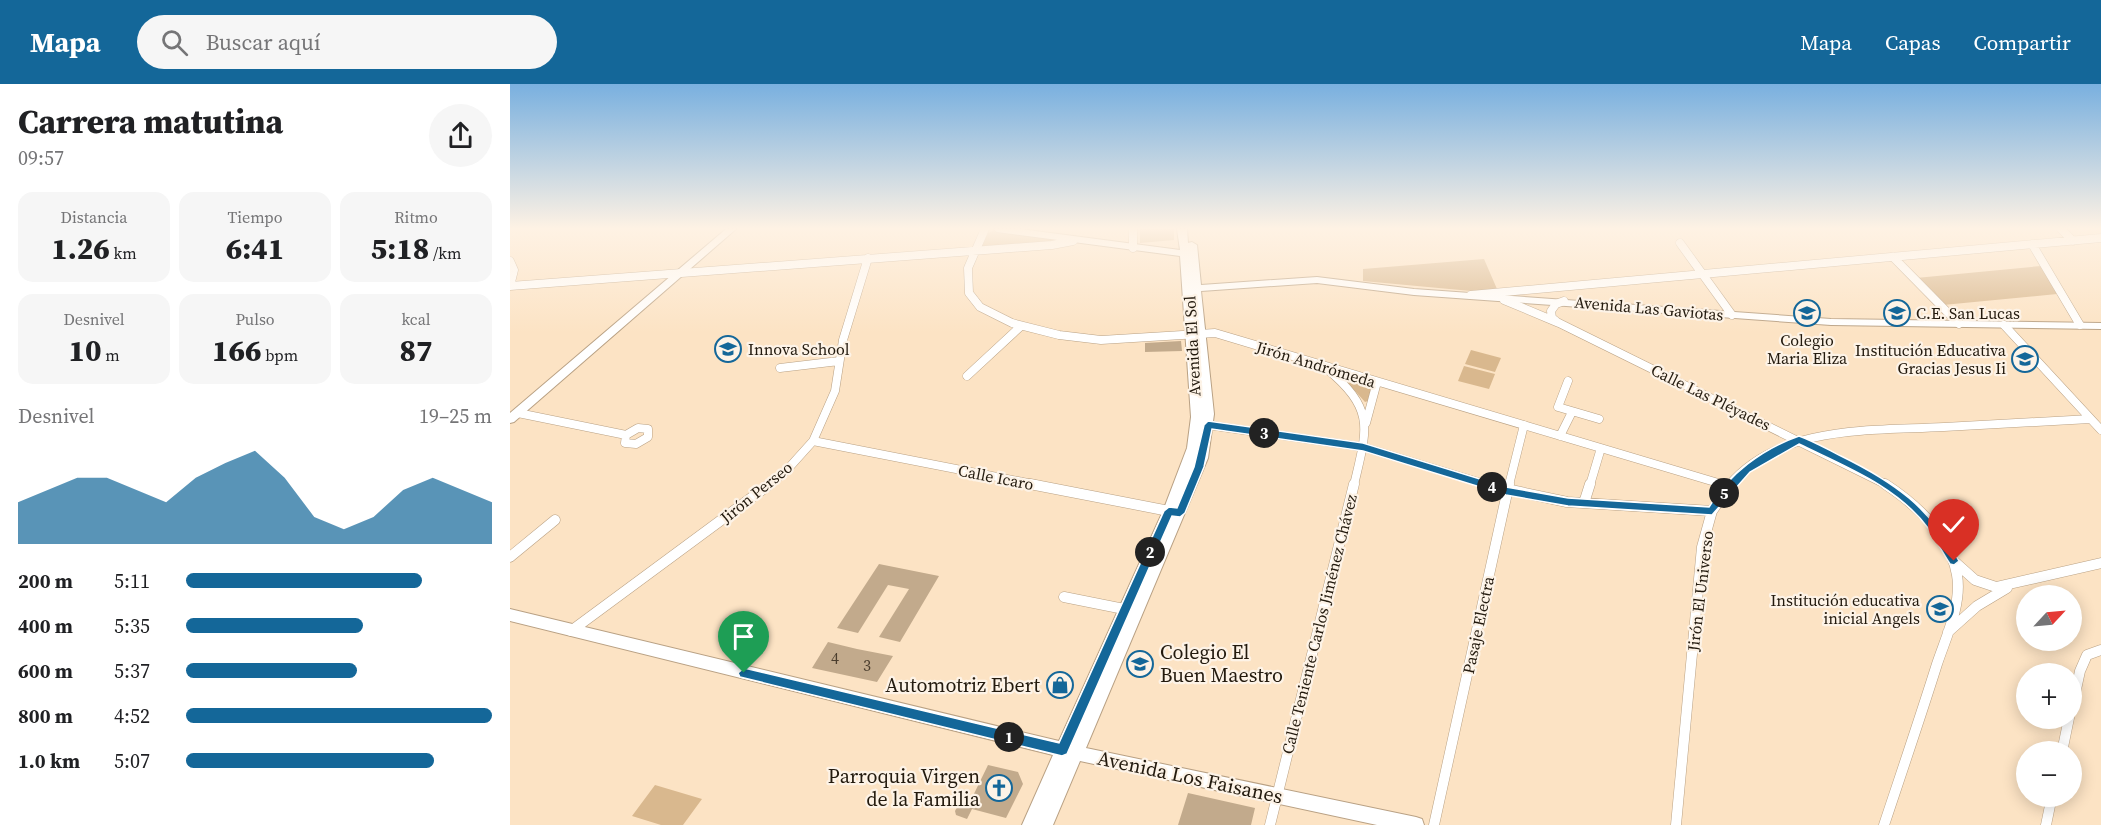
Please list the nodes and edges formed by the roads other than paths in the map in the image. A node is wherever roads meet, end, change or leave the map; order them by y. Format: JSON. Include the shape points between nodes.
{"nodes":[{"id":1,"x":511,"y":264,"type":"edge"},
{"id":2,"x":685,"y":264,"type":"edge"},
{"id":3,"x":687,"y":264,"type":"edge"},
{"id":4,"x":796,"y":264,"type":"edge"},
{"id":5,"x":866,"y":264,"type":"edge"},
{"id":6,"x":970,"y":264,"type":"edge"},
{"id":7,"x":1191,"y":264,"type":"edge"},
{"id":8,"x":1696,"y":264,"type":"edge"},
{"id":9,"x":1820,"y":264,"type":"edge"},
{"id":10,"x":1899,"y":264,"type":"edge"},
{"id":11,"x":2043,"y":264,"type":"edge"},
{"id":12,"x":675,"y":273,"type":"junction"},
{"id":13,"x":1704,"y":274,"type":"junction"},
{"id":14,"x":510,"y":286,"type":"edge"},
{"id":15,"x":1194,"y":288,"type":"junction"},
{"id":16,"x":1546,"y":288,"type":"junction"},
{"id":17,"x":1468,"y":295,"type":"junction"},
{"id":18,"x":1550,"y":301,"type":"junction"},
{"id":19,"x":1564,"y":301,"type":"junction"},
{"id":20,"x":1732,"y":315,"type":"junction"},
{"id":21,"x":1559,"y":323,"type":"junction"},
{"id":22,"x":1959,"y":324,"type":"junction"},
{"id":23,"x":2004,"y":325,"type":"junction"},
{"id":24,"x":2080,"y":325,"type":"junction"},
{"id":25,"x":1021,"y":326,"type":"junction"},
{"id":26,"x":2101,"y":326,"type":"edge"},
{"id":27,"x":1197,"y":334,"type":"junction"},
{"id":28,"x":839,"y":361,"type":"junction"},
{"id":29,"x":1322,"y":365,"type":"junction"},
{"id":30,"x":780,"y":368,"type":"dead end"},
{"id":31,"x":967,"y":376,"type":"dead end"},
{"id":32,"x":1568,"y":381,"type":"dead end"},
{"id":33,"x":1377,"y":382,"type":"junction"},
{"id":34,"x":1572,"y":412,"type":"junction"},
{"id":35,"x":513,"y":414,"type":"edge"},
{"id":36,"x":2090,"y":418,"type":"junction"},
{"id":37,"x":1599,"y":420,"type":"dead end"},
{"id":38,"x":1366,"y":423,"type":"junction"},
{"id":39,"x":1208,"y":425,"type":"junction"},
{"id":40,"x":1524,"y":425,"type":"junction"},
{"id":41,"x":2101,"y":430,"type":"edge"},
{"id":42,"x":626,"y":435,"type":"dead end"},
{"id":43,"x":1560,"y":436,"type":"junction"},
{"id":44,"x":1799,"y":440,"type":"junction"},
{"id":45,"x":813,"y":441,"type":"junction"},
{"id":46,"x":1363,"y":447,"type":"junction"},
{"id":47,"x":1601,"y":448,"type":"junction"},
{"id":48,"x":1731,"y":487,"type":"junction"},
{"id":49,"x":1506,"y":491,"type":"junction"},
{"id":50,"x":1584,"y":503,"type":"junction"},
{"id":51,"x":1712,"y":511,"type":"junction"},
{"id":52,"x":1174,"y":512,"type":"junction"},
{"id":53,"x":555,"y":519,"type":"dead end"},
{"id":54,"x":510,"y":557,"type":"edge"},
{"id":55,"x":1954,"y":561,"type":"junction"},
{"id":56,"x":2101,"y":563,"type":"edge"},
{"id":57,"x":2013,"y":584,"type":"junction"},
{"id":58,"x":1064,"y":597,"type":"dead end"},
{"id":59,"x":1124,"y":609,"type":"junction"},
{"id":60,"x":510,"y":615,"type":"edge"},
{"id":61,"x":571,"y":631,"type":"junction"},
{"id":62,"x":1948,"y":633,"type":"junction"},
{"id":63,"x":2101,"y":650,"type":"edge"},
{"id":64,"x":2082,"y":665,"type":"edge"},
{"id":65,"x":1069,"y":752,"type":"junction"},
{"id":66,"x":1277,"y":795,"type":"junction"},
{"id":67,"x":2050,"y":807,"type":"edge"},
{"id":68,"x":1030,"y":825,"type":"edge"},
{"id":69,"x":1045,"y":825,"type":"edge"},
{"id":70,"x":1270,"y":825,"type":"edge"},
{"id":71,"x":1416,"y":825,"type":"edge"},
{"id":72,"x":1434,"y":825,"type":"edge"},
{"id":73,"x":1676,"y":825,"type":"edge"},
{"id":74,"x":1884,"y":825,"type":"edge"},
{"id":75,"x":2046,"y":825,"type":"edge"}],
"edges":[{"from":1,"to":14,"type":"street","via":[[514,270]]},
{"from":2,"to":12,"type":"street"},
{"from":3,"to":12,"type":"street"},
{"from":4,"to":12,"type":"street"},
{"from":5,"to":28,"type":"street","name":"Jirón Perseo"},
{"from":6,"to":25,"type":"street","name":"Jirón Andrómeda","via":[[969,293],[980,307],[989,315]]},
{"from":7,"to":15,"type":"street","name":"Avenida El Sol"},
{"from":8,"to":13,"type":"street"},
{"from":9,"to":13,"type":"street"},
{"from":10,"to":22,"type":"street"},
{"from":11,"to":24,"type":"street"},
{"from":12,"to":14,"type":"street"},
{"from":12,"to":35,"type":"street"},
{"from":13,"to":16,"type":"street"},
{"from":13,"to":20,"type":"street"},
{"from":15,"to":17,"type":"street","name":"Avenida Las Gaviotas","via":[[1317,280]]},
{"from":15,"to":27,"type":"street","name":"Avenida El Sol"},
{"from":16,"to":17,"type":"street"},
{"from":16,"to":18,"type":"street","via":[[1543,295]]},
{"from":17,"to":18,"type":"street","name":"Avenida Las Gaviotas"},
{"from":17,"to":21,"type":"street","name":"Calle Las Pléyades","via":[[1512,302]]},
{"from":18,"to":19,"type":"street","name":"Avenida Las Gaviotas"},
{"from":19,"to":20,"type":"street","name":"Avenida Las Gaviotas"},
{"from":19,"to":21,"type":"street","via":[[1551,311],[1552,318]]},
{"from":20,"to":22,"type":"street","name":"Avenida Las Gaviotas","via":[[1831,322]]},
{"from":21,"to":44,"type":"street","name":"Calle Las Pléyades"},
{"from":22,"to":23,"type":"street","name":"Avenida Las Gaviotas"},
{"from":23,"to":24,"type":"street","name":"Avenida Las Gaviotas"},
{"from":23,"to":36,"type":"street"},
{"from":24,"to":26,"type":"street","name":"Avenida Las Gaviotas"},
{"from":25,"to":27,"type":"street","name":"Jirón Andrómeda","via":[[1101,340]]},
{"from":25,"to":31,"type":"street"},
{"from":27,"to":29,"type":"street","name":"Jirón Andrómeda","via":[[1215,333]]},
{"from":27,"to":39,"type":"street","name":"Avenida El Sol"},
{"from":27,"to":52,"type":"street","name":"Avenida El Sol","via":[[1196,428]]},
{"from":28,"to":30,"type":"street"},
{"from":28,"to":45,"type":"street","name":"Jirón Perseo","via":[[829,408]]},
{"from":29,"to":33,"type":"street","name":"Jirón Andrómeda"},
{"from":29,"to":38,"type":"street","via":[[1348,390]]},
{"from":32,"to":34,"type":"street","via":[[1558,407]]},
{"from":33,"to":38,"type":"street","name":"Calle Teniente Carlos Jiménez Chávez"},
{"from":33,"to":40,"type":"street","name":"Jirón Andrómeda"},
{"from":34,"to":37,"type":"street"},
{"from":34,"to":43,"type":"street"},
{"from":35,"to":42,"type":"street"},
{"from":36,"to":41,"type":"street"},
{"from":36,"to":44,"type":"street","name":"Jirón El Universo","via":[[1848,432]]},
{"from":38,"to":46,"type":"street","name":"Calle Teniente Carlos Jiménez Chávez"},
{"from":39,"to":46,"type":"street"},
{"from":39,"to":52,"type":"street","name":"Avenida El Sol","via":[[1199,467]]},
{"from":40,"to":43,"type":"street","name":"Jirón Andrómeda"},
{"from":40,"to":49,"type":"street","name":"Pasaje Electra"},
{"from":43,"to":47,"type":"street","name":"Jirón Andrómeda"},
{"from":44,"to":48,"type":"street","name":"Jirón El Universo","via":[[1761,459]]},
{"from":44,"to":55,"type":"street","name":"Calle Las Pléyades","via":[[1898,492],[1930,523]]},
{"from":45,"to":52,"type":"street","name":"Calle Icaro"},
{"from":45,"to":61,"type":"street","name":"Jirón Perseo","via":[[786,471],[749,501]]},
{"from":46,"to":49,"type":"street"},
{"from":46,"to":66,"type":"street","name":"Calle Teniente Carlos Jiménez Chávez"},
{"from":47,"to":48,"type":"street","name":"Jirón Andrómeda"},
{"from":47,"to":50,"type":"street"},
{"from":48,"to":51,"type":"street","name":"Jirón El Universo"},
{"from":49,"to":50,"type":"street"},
{"from":49,"to":72,"type":"street","name":"Pasaje Electra"},
{"from":50,"to":51,"type":"street"},
{"from":51,"to":73,"type":"street","name":"Jirón El Universo","via":[[1702,547]]},
{"from":52,"to":59,"type":"street","name":"Avenida El Sol"},
{"from":52,"to":65,"type":"street","name":"Avenida El Sol"},
{"from":53,"to":54,"type":"street"},
{"from":55,"to":57,"type":"street","via":[[1984,584]]},
{"from":55,"to":62,"type":"street","name":"Calle Las Pléyades","via":[[1959,589]]},
{"from":56,"to":57,"type":"street"},
{"from":57,"to":62,"type":"street","name":"Calle Las Pléyades","via":[[1977,606]]},
{"from":58,"to":59,"type":"street"},
{"from":59,"to":65,"type":"street","name":"Avenida El Sol"},
{"from":60,"to":61,"type":"street","name":"Avenida Los Faisanes"},
{"from":61,"to":65,"type":"street","name":"Avenida Los Faisanes"},
{"from":62,"to":74,"type":"street","name":"Calle Las Pléyades"},
{"from":63,"to":64,"type":"street","via":[[2087,655]]},
{"from":65,"to":66,"type":"street","name":"Avenida Los Faisanes"},
{"from":65,"to":68,"type":"street","name":"Avenida El Sol"},
{"from":65,"to":69,"type":"street","name":"Avenida El Sol"},
{"from":66,"to":70,"type":"street","name":"Calle Teniente Carlos Jiménez Chávez"},
{"from":66,"to":71,"type":"street","name":"Avenida Los Faisanes"},
{"from":67,"to":75,"type":"street"}]}
